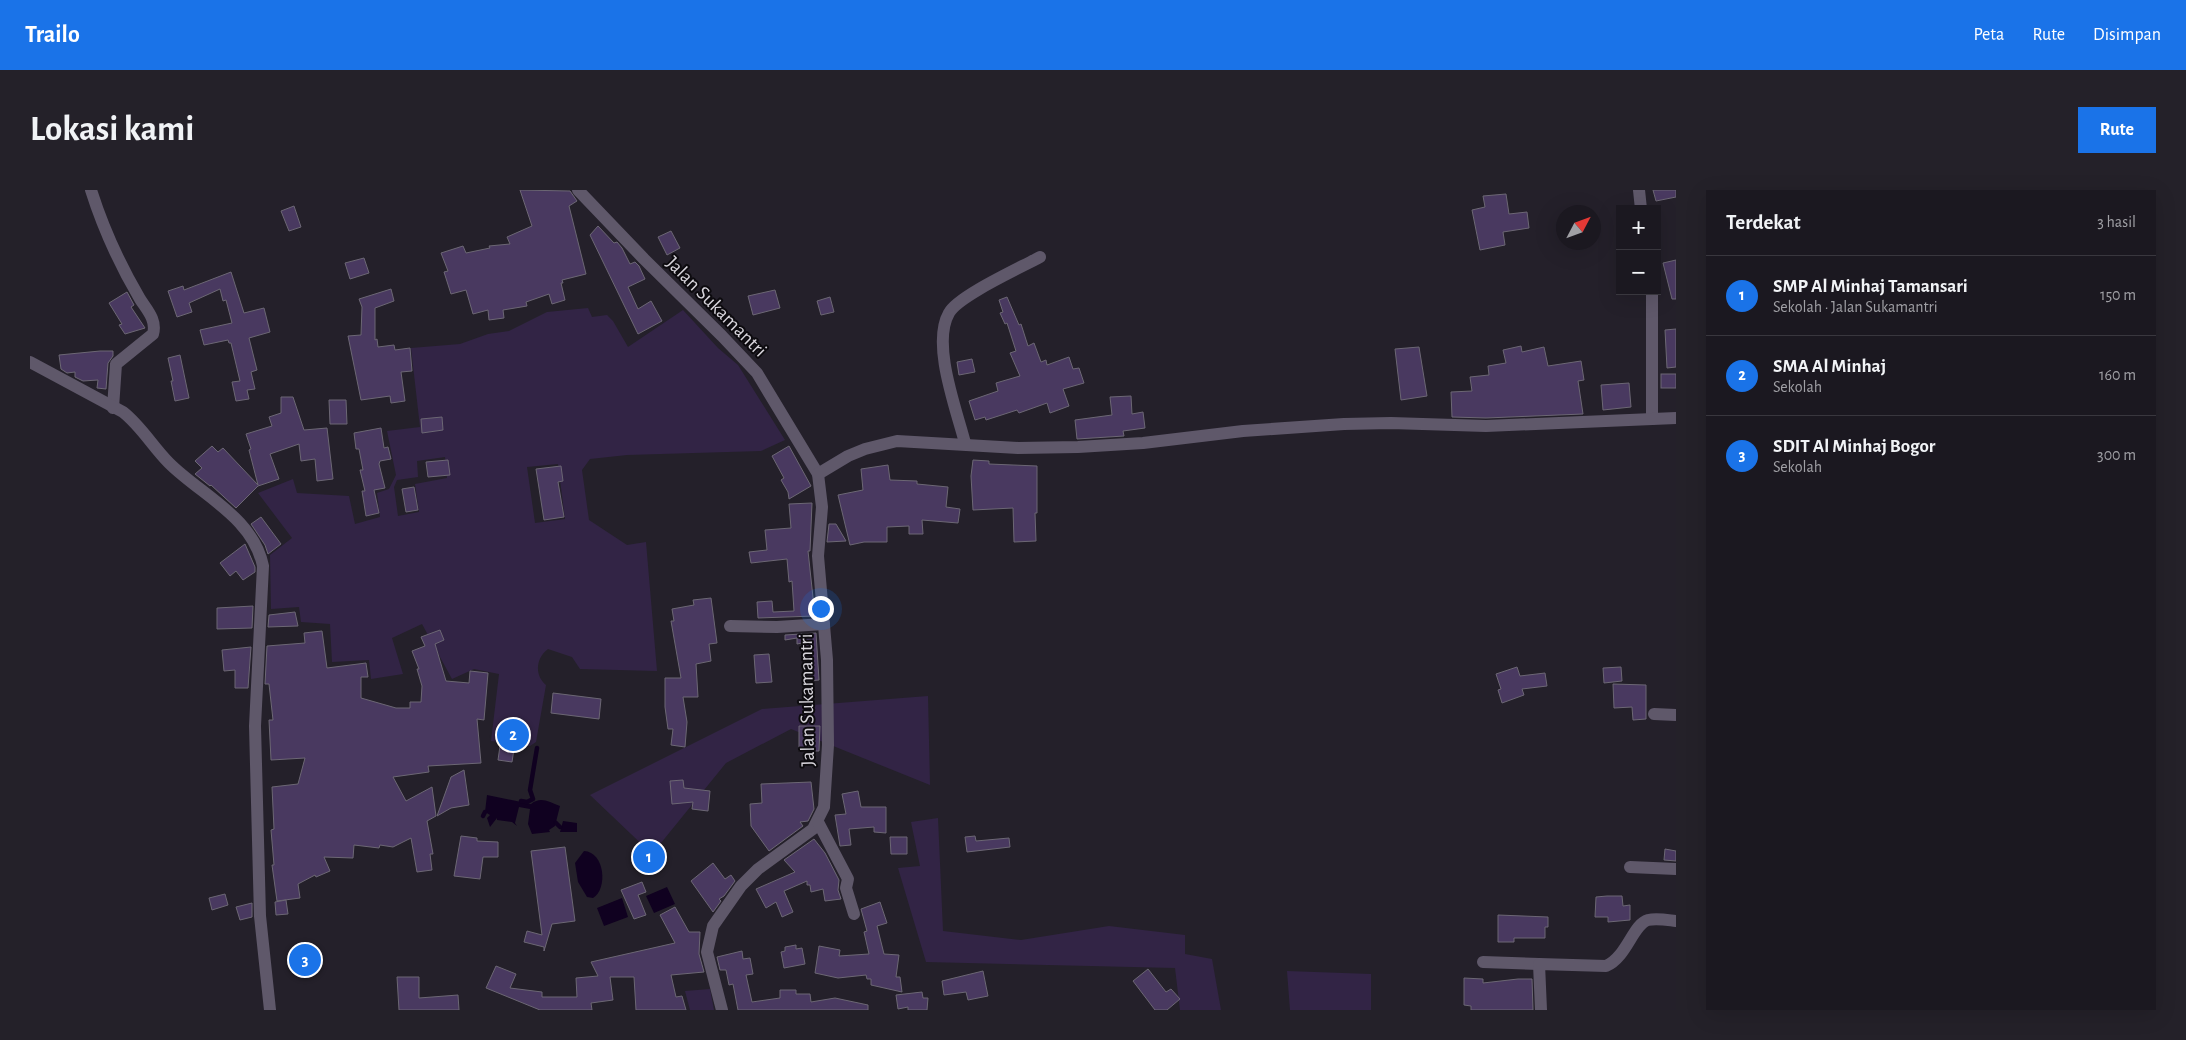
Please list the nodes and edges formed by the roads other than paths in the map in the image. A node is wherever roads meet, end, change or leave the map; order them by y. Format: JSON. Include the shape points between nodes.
{"nodes":[{"id":1,"x":91,"y":190,"type":"edge"},
{"id":2,"x":578,"y":190,"type":"edge"},
{"id":3,"x":1639,"y":190,"type":"edge"},
{"id":4,"x":1641,"y":205,"type":"edge"},
{"id":5,"x":1040,"y":257,"type":"dead end"},
{"id":6,"x":1652,"y":295,"type":"edge"},
{"id":7,"x":30,"y":362,"type":"edge"},
{"id":8,"x":113,"y":408,"type":"junction"},
{"id":9,"x":1676,"y":418,"type":"edge"},
{"id":10,"x":1652,"y":419,"type":"junction"},
{"id":11,"x":966,"y":444,"type":"junction"},
{"id":12,"x":818,"y":474,"type":"junction"},
{"id":13,"x":824,"y":624,"type":"junction"},
{"id":14,"x":730,"y":626,"type":"dead end"},
{"id":15,"x":1654,"y":714,"type":"dead end"},
{"id":16,"x":1676,"y":715,"type":"edge"},
{"id":17,"x":818,"y":822,"type":"junction"},
{"id":18,"x":1630,"y":867,"type":"dead end"},
{"id":19,"x":1676,"y":869,"type":"edge"},
{"id":20,"x":854,"y":914,"type":"dead end"},
{"id":21,"x":1676,"y":921,"type":"edge"},
{"id":22,"x":1483,"y":962,"type":"dead end"},
{"id":23,"x":1539,"y":964,"type":"junction"},
{"id":24,"x":270,"y":1010,"type":"edge"},
{"id":25,"x":722,"y":1010,"type":"edge"},
{"id":26,"x":1541,"y":1010,"type":"edge"}],
"edges":[{"from":1,"to":8,"type":"street","via":[[124,272],[154,322],[153,334],[116,364]]},
{"from":2,"to":12,"type":"street","name":"Jalan Sukamantri","via":[[757,373]]},
{"from":3,"to":4,"type":"street"},
{"from":5,"to":11,"type":"street","via":[[965,299],[949,313],[942,342],[943,358]]},
{"from":6,"to":10,"type":"street"},
{"from":7,"to":8,"type":"street"},
{"from":8,"to":24,"type":"street","via":[[132,420],[169,463],[234,517],[260,554],[263,566],[255,726],[260,916]]},
{"from":9,"to":10,"type":"street"},
{"from":10,"to":11,"type":"street","via":[[1486,426],[1391,422],[1344,424],[1078,447],[1018,448]]},
{"from":11,"to":12,"type":"street","via":[[888,442],[848,456]]},
{"from":12,"to":13,"type":"street","name":"Jalan Sukamantri","via":[[822,507],[818,556]]},
{"from":13,"to":14,"type":"street","via":[[777,628]]},
{"from":13,"to":17,"type":"street","name":"Jalan Sukamantri","via":[[828,745],[824,807]]},
{"from":15,"to":16,"type":"street"},
{"from":17,"to":20,"type":"street","via":[[848,879],[846,888]]},
{"from":17,"to":25,"type":"street","name":"Jalan Sukamantri","via":[[803,838],[746,880],[713,926],[707,952]]},
{"from":18,"to":19,"type":"street"},
{"from":21,"to":23,"type":"street","via":[[1652,919],[1641,923],[1622,954],[1606,966]]},
{"from":22,"to":23,"type":"street"},
{"from":23,"to":26,"type":"street"}]}
